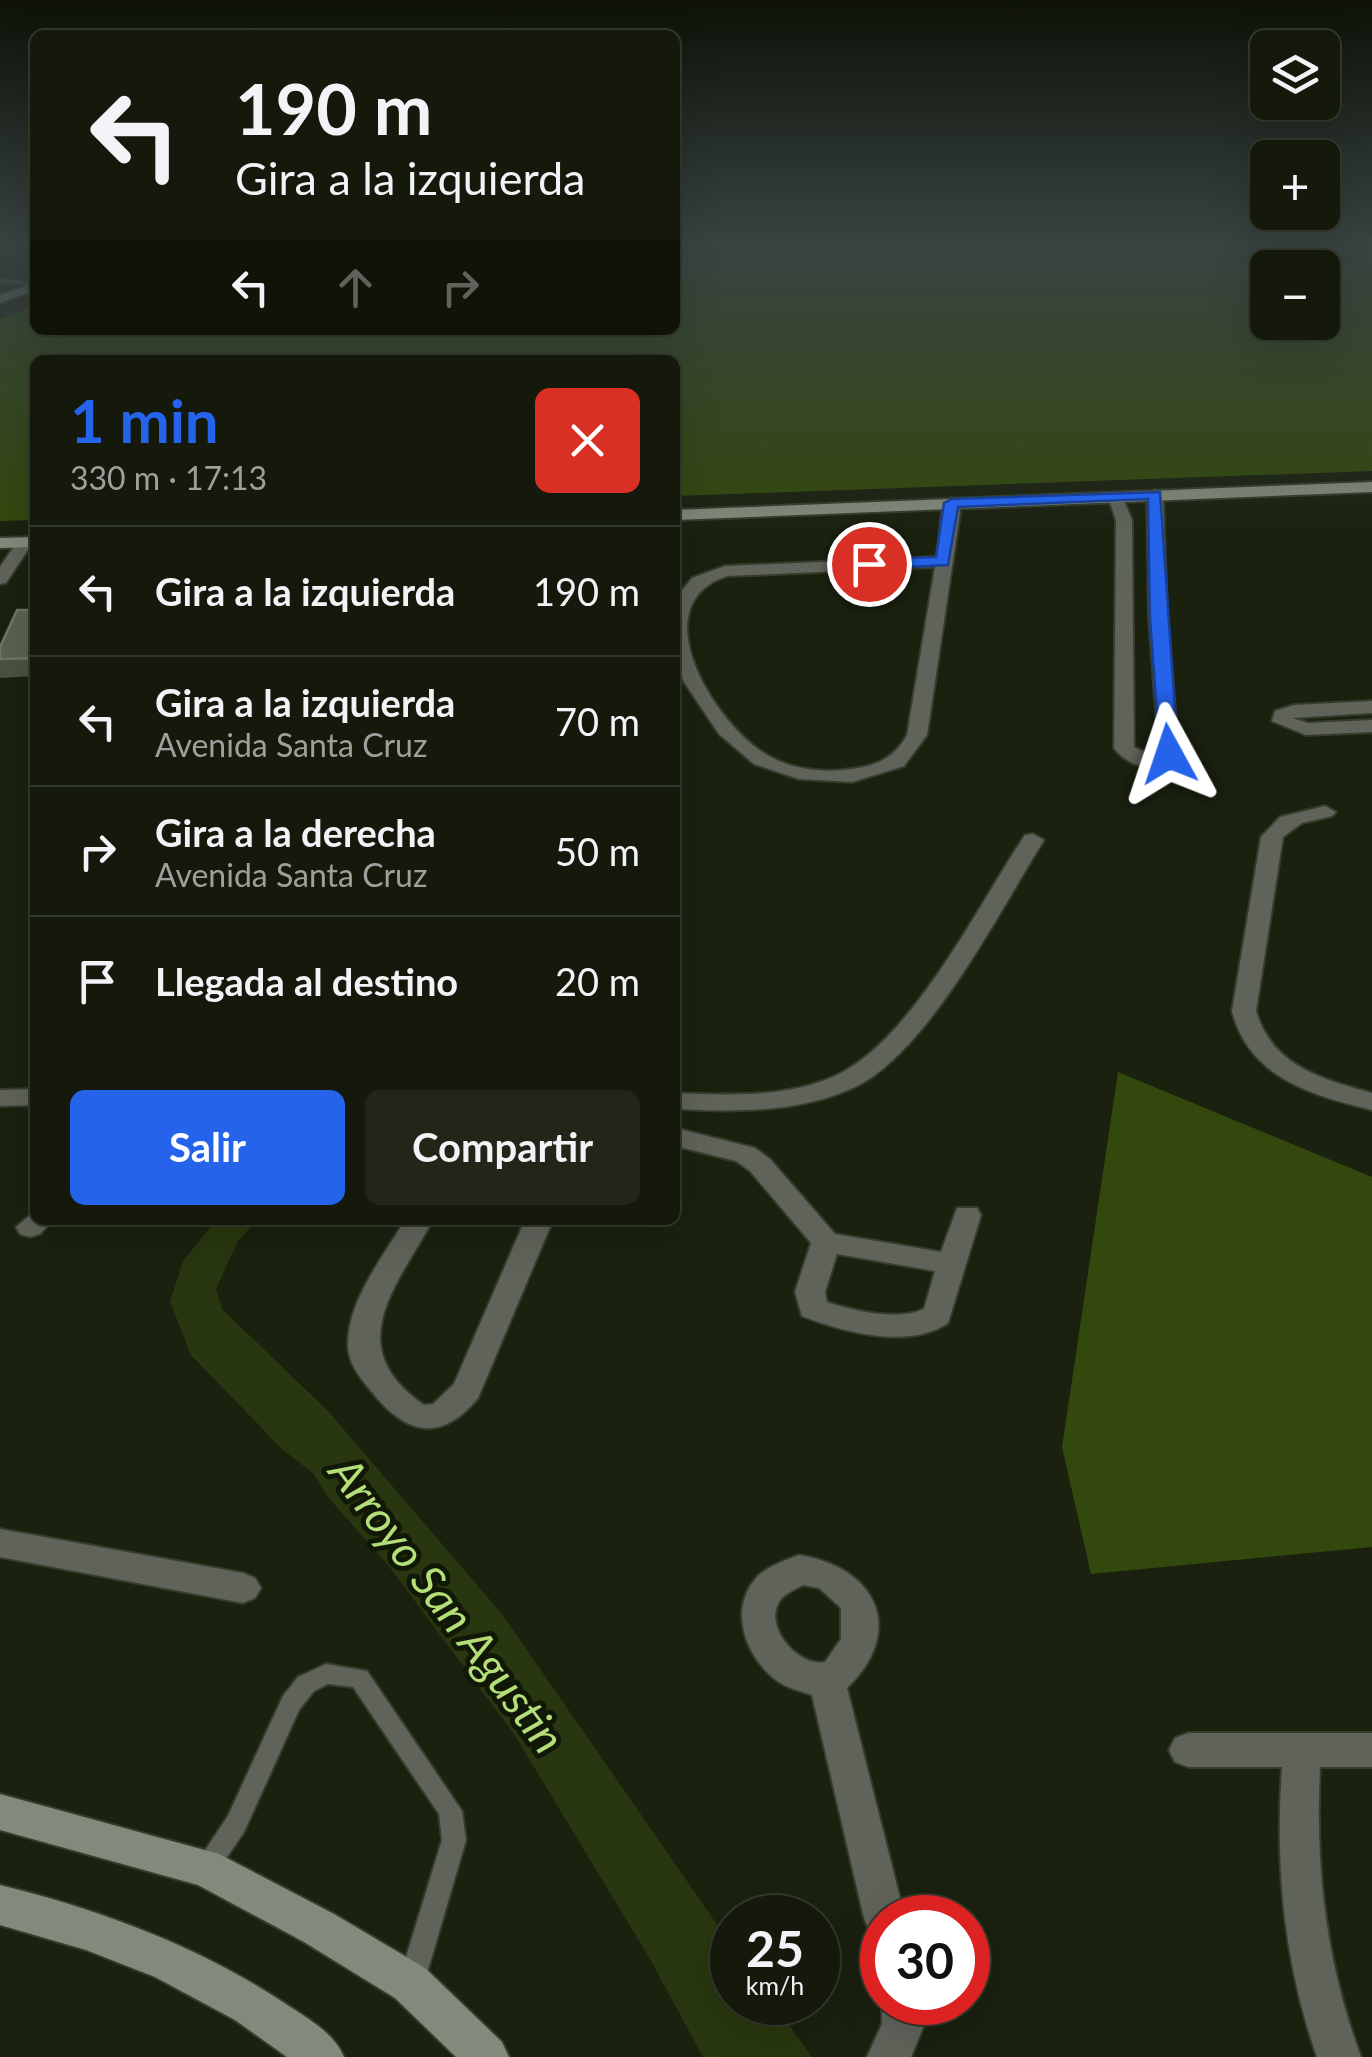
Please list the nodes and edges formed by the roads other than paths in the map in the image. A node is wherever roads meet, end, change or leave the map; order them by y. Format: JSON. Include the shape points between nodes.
{"nodes":[{"id":1,"x":1372,"y":488,"type":"edge"},
{"id":2,"x":1155,"y":495,"type":"junction"},
{"id":3,"x":1116,"y":496,"type":"junction"},
{"id":4,"x":952,"y":503,"type":"junction"},
{"id":5,"x":680,"y":515,"type":"edge"},
{"id":6,"x":30,"y":542,"type":"edge"},
{"id":7,"x":0,"y":543,"type":"edge"},
{"id":8,"x":943,"y":562,"type":"junction"},
{"id":9,"x":0,"y":579,"type":"edge"},
{"id":10,"x":680,"y":606,"type":"edge"},
{"id":11,"x":1126,"y":616,"type":"junction"},
{"id":12,"x":1158,"y":618,"type":"junction"},
{"id":13,"x":680,"y":650,"type":"edge"},
{"id":14,"x":1372,"y":708,"type":"edge"},
{"id":15,"x":1372,"y":726,"type":"edge"},
{"id":16,"x":1324,"y":812,"type":"dead end"},
{"id":17,"x":1033,"y":840,"type":"dead end"},
{"id":18,"x":30,"y":1097,"type":"edge"},
{"id":19,"x":0,"y":1098,"type":"edge"},
{"id":20,"x":680,"y":1101,"type":"edge"},
{"id":21,"x":1372,"y":1102,"type":"edge"},
{"id":22,"x":680,"y":1137,"type":"edge"},
{"id":23,"x":967,"y":1215,"type":"dead end"},
{"id":24,"x":416,"y":1225,"type":"edge"},
{"id":25,"x":538,"y":1225,"type":"edge"},
{"id":26,"x":826,"y":1242,"type":"junction"},
{"id":27,"x":952,"y":1264,"type":"junction"},
{"id":28,"x":0,"y":1543,"type":"edge"},
{"id":29,"x":243,"y":1588,"type":"dead end"},
{"id":30,"x":827,"y":1680,"type":"dead end"},
{"id":31,"x":1188,"y":1750,"type":"dead end"},
{"id":32,"x":1372,"y":1750,"type":"edge"},
{"id":33,"x":1302,"y":1752,"type":"junction"},
{"id":34,"x":0,"y":1812,"type":"edge"},
{"id":35,"x":205,"y":1868,"type":"junction"},
{"id":36,"x":879,"y":1895,"type":"edge"},
{"id":37,"x":0,"y":1905,"type":"edge"},
{"id":38,"x":410,"y":1983,"type":"junction"},
{"id":39,"x":903,"y":2025,"type":"edge"},
{"id":40,"x":322,"y":2057,"type":"edge"},
{"id":41,"x":487,"y":2057,"type":"edge"},
{"id":42,"x":889,"y":2057,"type":"edge"},
{"id":43,"x":1339,"y":2057,"type":"edge"}],
"edges":[{"from":1,"to":2,"type":"main road"},
{"from":2,"to":3,"type":"main road"},
{"from":2,"to":12,"type":"street"},
{"from":3,"to":4,"type":"main road"},
{"from":3,"to":11,"type":"street","via":[[1124,520]]},
{"from":4,"to":5,"type":"main road"},
{"from":4,"to":8,"type":"street"},
{"from":6,"to":7,"type":"main road"},
{"from":6,"to":9,"type":"street"},
{"from":8,"to":10,"type":"street","via":[[725,571],[688,589]]},
{"from":8,"to":13,"type":"street","via":[[917,735],[893,766],[820,776],[759,759],[737,742],[697,689]]},
{"from":11,"to":12,"type":"street"},
{"from":11,"to":12,"type":"street","via":[[1124,748],[1143,761],[1169,754]]},
{"from":14,"to":15,"type":"street","via":[[1282,715],[1282,721],[1306,729]]},
{"from":16,"to":21,"type":"street","via":[[1286,822],[1272,836],[1246,1028],[1262,1054],[1281,1067]]},
{"from":17,"to":20,"type":"street","via":[[910,1026],[869,1068],[783,1099]]},
{"from":18,"to":19,"type":"street"},
{"from":22,"to":26,"type":"street","via":[[760,1164]]},
{"from":23,"to":27,"type":"street"},
{"from":24,"to":25,"type":"street","via":[[373,1308],[362,1347],[394,1400],[427,1418],[447,1412],[468,1390]]},
{"from":26,"to":27,"type":"street"},
{"from":26,"to":27,"type":"street","via":[[809,1298],[813,1308],[831,1314],[913,1326],[932,1322]]},
{"from":28,"to":29,"type":"street"},
{"from":30,"to":36,"type":"street"},
{"from":31,"to":33,"type":"street"},
{"from":32,"to":33,"type":"street"},
{"from":33,"to":43,"type":"street","via":[[1298,1897]]},
{"from":34,"to":35,"type":"main road"},
{"from":35,"to":38,"type":"main road"},
{"from":35,"to":38,"type":"lane","via":[[236,1824],[306,1684],[326,1674],[359,1678],[450,1812],[454,1840]]},
{"from":37,"to":40,"type":"main road","via":[[110,1938],[210,1982]]},
{"from":38,"to":41,"type":"main road"},
{"from":39,"to":42,"type":"street"}]}
